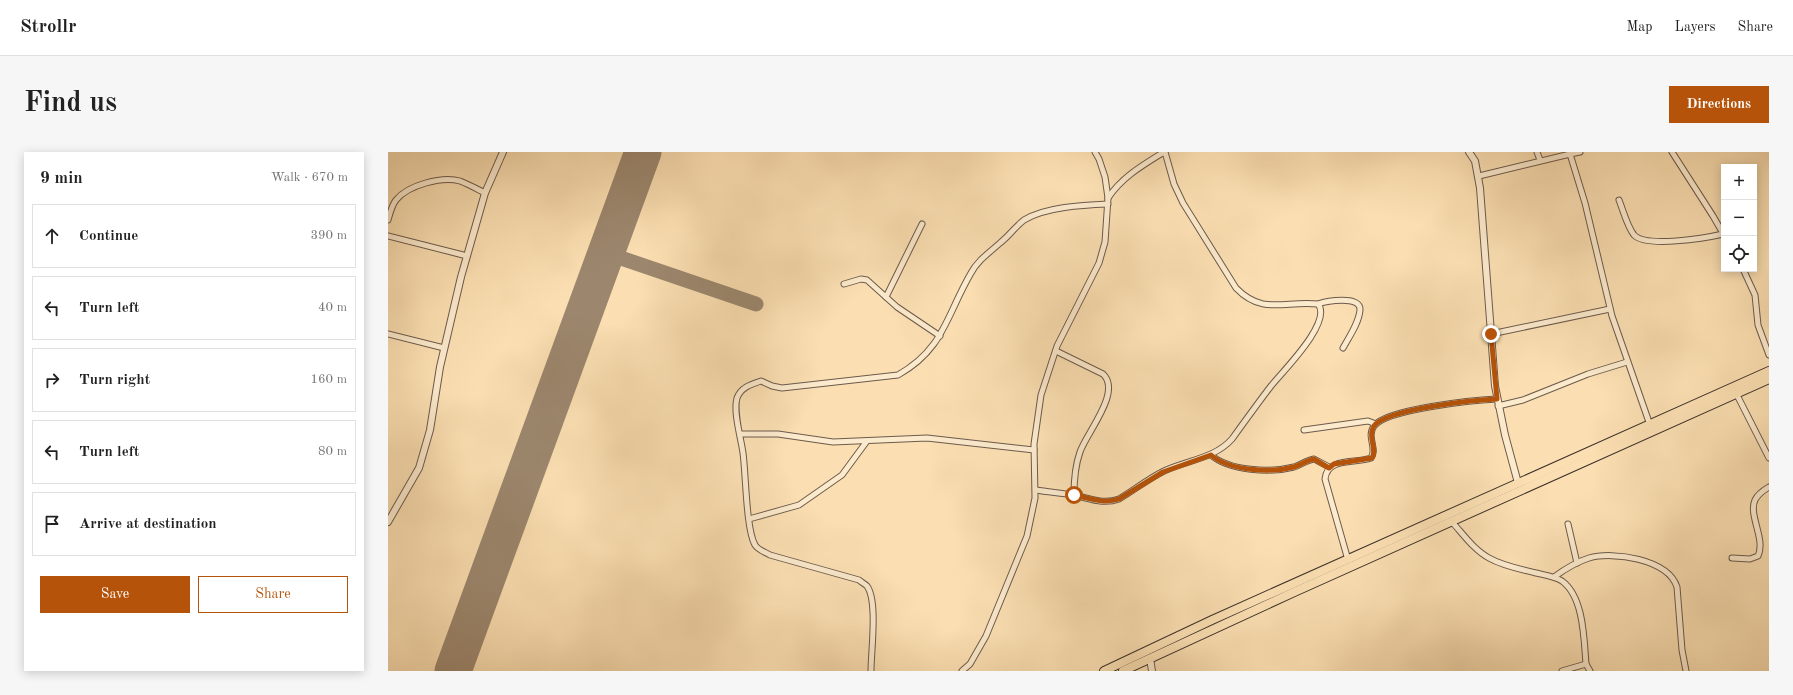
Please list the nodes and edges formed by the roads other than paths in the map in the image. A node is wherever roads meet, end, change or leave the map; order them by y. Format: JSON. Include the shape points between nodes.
{"nodes":[{"id":1,"x":503,"y":152,"type":"edge"},
{"id":2,"x":1095,"y":152,"type":"edge"},
{"id":3,"x":1165,"y":152,"type":"edge"},
{"id":4,"x":1469,"y":152,"type":"edge"},
{"id":5,"x":1475,"y":152,"type":"edge"},
{"id":6,"x":1538,"y":152,"type":"edge"},
{"id":7,"x":1580,"y":152,"type":"edge"},
{"id":8,"x":1672,"y":152,"type":"edge"},
{"id":9,"x":1570,"y":154,"type":"junction"},
{"id":10,"x":1540,"y":160,"type":"junction"},
{"id":11,"x":1475,"y":161,"type":"junction"},
{"id":12,"x":1478,"y":176,"type":"junction"},
{"id":13,"x":485,"y":193,"type":"junction"},
{"id":14,"x":1108,"y":198,"type":"junction"},
{"id":15,"x":1619,"y":200,"type":"dead end"},
{"id":16,"x":1108,"y":204,"type":"junction"},
{"id":17,"x":388,"y":220,"type":"edge"},
{"id":18,"x":922,"y":224,"type":"dead end"},
{"id":19,"x":1721,"y":232,"type":"edge"},
{"id":20,"x":1721,"y":235,"type":"edge"},
{"id":21,"x":388,"y":236,"type":"edge"},
{"id":22,"x":467,"y":256,"type":"junction"},
{"id":23,"x":1744,"y":272,"type":"edge"},
{"id":24,"x":844,"y":284,"type":"dead end"},
{"id":25,"x":886,"y":297,"type":"junction"},
{"id":26,"x":1318,"y":304,"type":"junction"},
{"id":27,"x":1610,"y":309,"type":"junction"},
{"id":28,"x":388,"y":334,"type":"edge"},
{"id":29,"x":1491,"y":334,"type":"junction"},
{"id":30,"x":940,"y":336,"type":"junction"},
{"id":31,"x":444,"y":348,"type":"junction"},
{"id":32,"x":1344,"y":348,"type":"dead end"},
{"id":33,"x":1056,"y":351,"type":"junction"},
{"id":34,"x":1769,"y":355,"type":"edge"},
{"id":35,"x":1627,"y":362,"type":"junction"},
{"id":36,"x":1769,"y":371,"type":"edge"},
{"id":37,"x":1769,"y":379,"type":"edge"},
{"id":38,"x":1737,"y":395,"type":"junction"},
{"id":39,"x":1498,"y":402,"type":"junction"},
{"id":40,"x":1376,"y":424,"type":"junction"},
{"id":41,"x":1650,"y":425,"type":"junction"},
{"id":42,"x":1304,"y":430,"type":"dead end"},
{"id":43,"x":740,"y":434,"type":"junction"},
{"id":44,"x":867,"y":441,"type":"junction"},
{"id":45,"x":1034,"y":450,"type":"junction"},
{"id":46,"x":1211,"y":455,"type":"junction"},
{"id":47,"x":1769,"y":458,"type":"edge"},
{"id":48,"x":1329,"y":468,"type":"junction"},
{"id":49,"x":1518,"y":483,"type":"junction"},
{"id":50,"x":1769,"y":487,"type":"edge"},
{"id":51,"x":1036,"y":490,"type":"junction"},
{"id":52,"x":1074,"y":495,"type":"junction"},
{"id":53,"x":749,"y":519,"type":"junction"},
{"id":54,"x":388,"y":522,"type":"edge"},
{"id":55,"x":1452,"y":522,"type":"junction"},
{"id":56,"x":1568,"y":524,"type":"dead end"},
{"id":57,"x":1732,"y":558,"type":"dead end"},
{"id":58,"x":1348,"y":560,"type":"junction"},
{"id":59,"x":1577,"y":563,"type":"junction"},
{"id":60,"x":1554,"y":577,"type":"junction"},
{"id":61,"x":1150,"y":658,"type":"junction"},
{"id":62,"x":1586,"y":664,"type":"junction"},
{"id":63,"x":871,"y":671,"type":"edge"},
{"id":64,"x":962,"y":671,"type":"edge"},
{"id":65,"x":1104,"y":671,"type":"edge"},
{"id":66,"x":1123,"y":671,"type":"edge"},
{"id":67,"x":1152,"y":671,"type":"edge"},
{"id":68,"x":1562,"y":671,"type":"edge"},
{"id":69,"x":1590,"y":671,"type":"edge"},
{"id":70,"x":1686,"y":671,"type":"edge"}],
"edges":[{"from":1,"to":13,"type":"street"},
{"from":2,"to":14,"type":"street","via":[[1105,177]]},
{"from":3,"to":14,"type":"street","via":[[1127,176]]},
{"from":3,"to":26,"type":"street","via":[[1174,184],[1183,203],[1243,296],[1266,306]]},
{"from":4,"to":11,"type":"street"},
{"from":5,"to":11,"type":"street"},
{"from":6,"to":10,"type":"street"},
{"from":7,"to":9,"type":"street"},
{"from":8,"to":19,"type":"street"},
{"from":9,"to":10,"type":"street"},
{"from":9,"to":27,"type":"street","via":[[1585,203]]},
{"from":10,"to":12,"type":"street"},
{"from":11,"to":12,"type":"street"},
{"from":12,"to":29,"type":"street"},
{"from":13,"to":17,"type":"street","via":[[459,181],[422,184],[411,188],[396,200]]},
{"from":13,"to":22,"type":"street"},
{"from":14,"to":16,"type":"street"},
{"from":15,"to":20,"type":"street","via":[[1634,235],[1643,240],[1691,240]]},
{"from":16,"to":30,"type":"street","via":[[1068,207],[1026,219],[980,260]]},
{"from":16,"to":33,"type":"street","via":[[1105,242],[1099,263]]},
{"from":18,"to":25,"type":"street"},
{"from":21,"to":22,"type":"street"},
{"from":22,"to":31,"type":"street"},
{"from":23,"to":34,"type":"street","via":[[1755,295],[1758,325]]},
{"from":24,"to":25,"type":"street","via":[[867,280]]},
{"from":25,"to":30,"type":"street"},
{"from":26,"to":32,"type":"street","via":[[1327,301],[1354,301],[1359,305],[1357,320]]},
{"from":26,"to":46,"type":"street","via":[[1321,313],[1306,346],[1280,375],[1232,439],[1225,447]]},
{"from":27,"to":29,"type":"street"},
{"from":27,"to":35,"type":"street"},
{"from":28,"to":31,"type":"street"},
{"from":29,"to":39,"type":"street"},
{"from":30,"to":43,"type":"street","via":[[929,352],[911,368],[898,375],[782,388],[761,381],[747,386],[737,399]]},
{"from":31,"to":54,"type":"street","via":[[430,430],[419,468]]},
{"from":33,"to":45,"type":"street","via":[[1041,395]]},
{"from":33,"to":52,"type":"street","via":[[1103,374],[1108,378],[1109,384],[1109,393],[1078,457],[1074,474]]},
{"from":35,"to":39,"type":"street","via":[[1588,374],[1523,400]]},
{"from":35,"to":41,"type":"street"},
{"from":36,"to":41,"type":"main road"},
{"from":37,"to":38,"type":"main road"},
{"from":38,"to":47,"type":"street"},
{"from":38,"to":55,"type":"main road"},
{"from":39,"to":40,"type":"street","via":[[1469,401],[1405,412]]},
{"from":39,"to":49,"type":"street"},
{"from":40,"to":42,"type":"street","via":[[1368,422]]},
{"from":40,"to":48,"type":"street","via":[[1371,435],[1373,457],[1334,464]]},
{"from":41,"to":49,"type":"main road"},
{"from":43,"to":44,"type":"street","via":[[778,434],[833,442]]},
{"from":43,"to":53,"type":"street"},
{"from":44,"to":45,"type":"street","via":[[927,438]]},
{"from":44,"to":53,"type":"street","via":[[842,475],[799,505]]},
{"from":45,"to":51,"type":"street"},
{"from":46,"to":48,"type":"street","via":[[1224,463],[1255,469],[1291,468],[1314,459]]},
{"from":46,"to":52,"type":"street","via":[[1163,472],[1112,502]]},
{"from":48,"to":58,"type":"street","via":[[1325,479]]},
{"from":49,"to":58,"type":"main road"},
{"from":50,"to":57,"type":"street","via":[[1754,503],[1760,543],[1758,556],[1750,559]]},
{"from":51,"to":52,"type":"street"},
{"from":51,"to":64,"type":"street","via":[[1027,536],[986,636],[970,664]]},
{"from":53,"to":63,"type":"street","via":[[752,537],[758,549],[770,555],[859,580],[866,585],[872,608]]},
{"from":55,"to":60,"type":"street","via":[[1474,547],[1490,559],[1511,567]]},
{"from":55,"to":61,"type":"main road"},
{"from":56,"to":59,"type":"street"},
{"from":58,"to":65,"type":"main road"},
{"from":59,"to":60,"type":"street"},
{"from":59,"to":70,"type":"street","via":[[1598,556],[1641,560],[1673,577],[1678,593]]},
{"from":60,"to":62,"type":"street","via":[[1569,588],[1577,605],[1582,622]]},
{"from":61,"to":66,"type":"main road"},
{"from":61,"to":67,"type":"street"},
{"from":62,"to":68,"type":"street"},
{"from":62,"to":69,"type":"street"}]}
